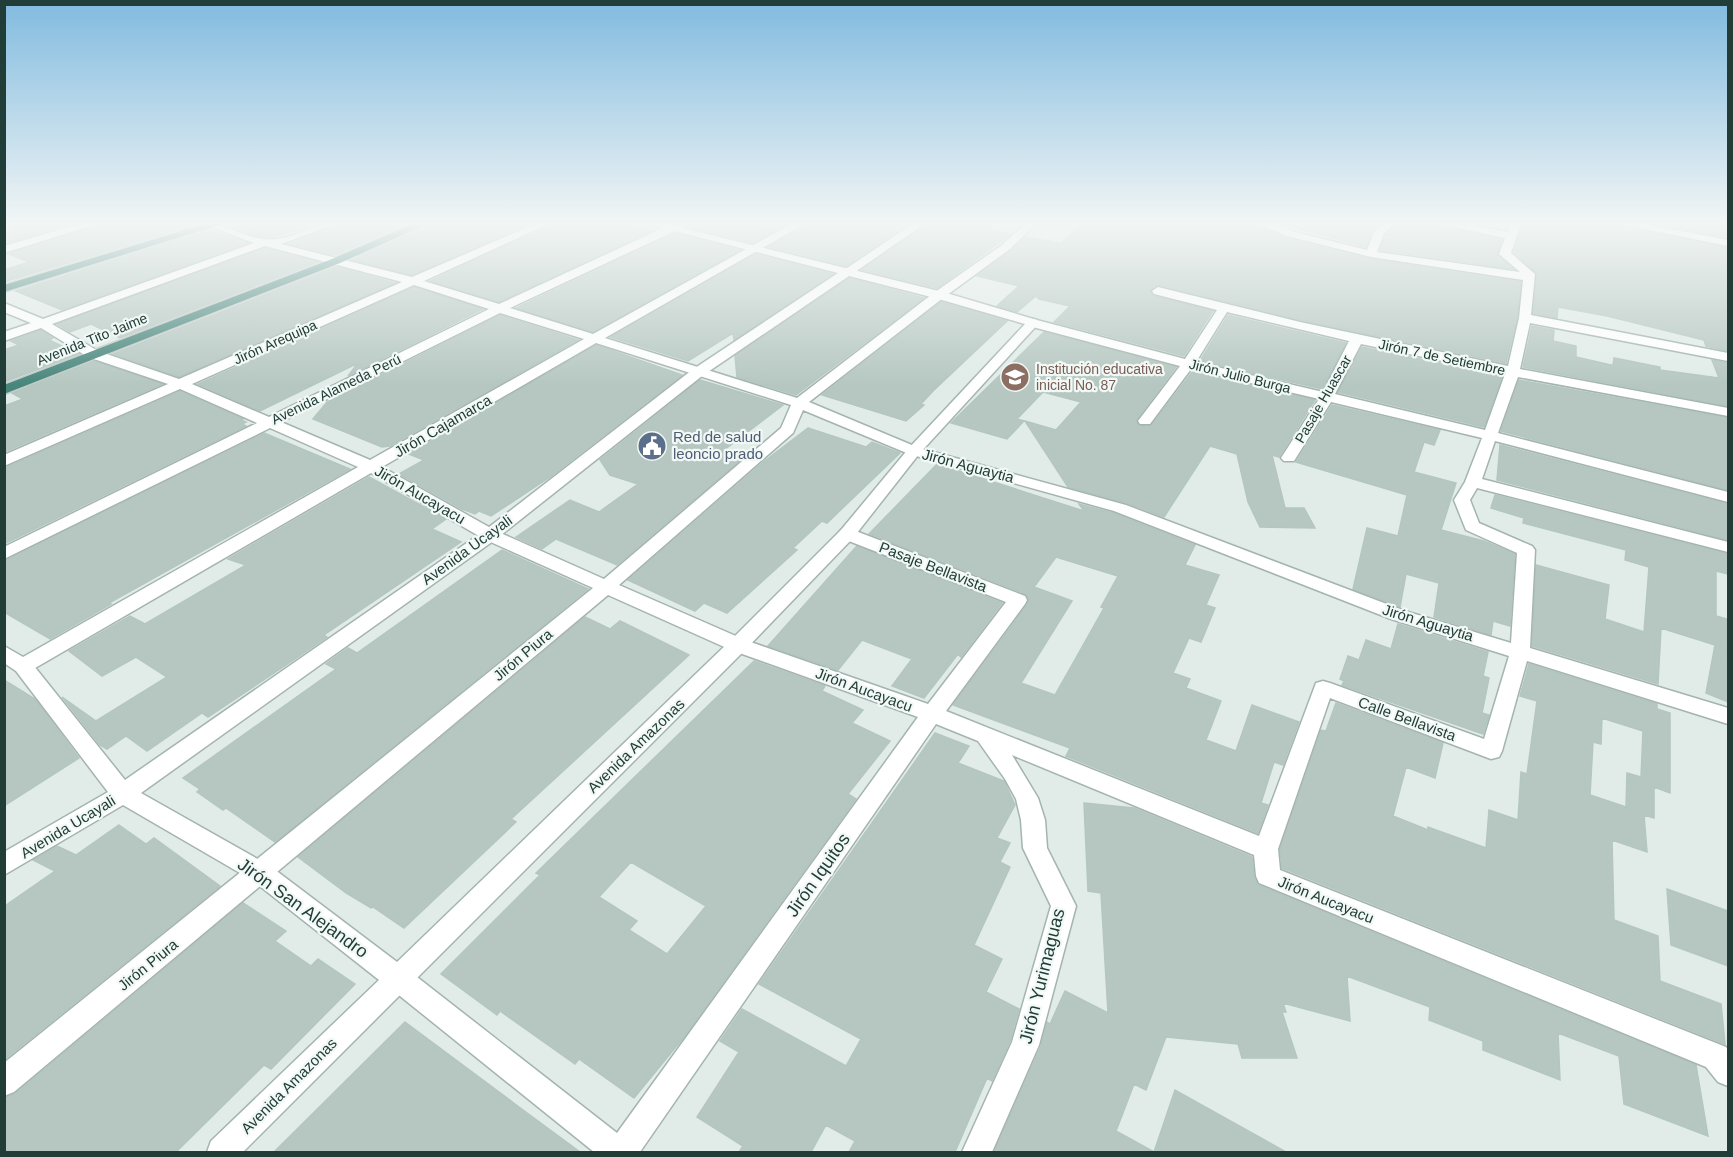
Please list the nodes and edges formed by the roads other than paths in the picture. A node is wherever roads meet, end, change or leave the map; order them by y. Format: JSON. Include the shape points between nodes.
{"nodes":[{"id":1,"x":43,"y":277,"type":"edge"},
{"id":2,"x":168,"y":277,"type":"edge"},
{"id":3,"x":294,"y":277,"type":"edge"},
{"id":4,"x":398,"y":277,"type":"edge"},
{"id":5,"x":422,"y":277,"type":"edge"},
{"id":6,"x":566,"y":277,"type":"edge"},
{"id":7,"x":705,"y":277,"type":"edge"},
{"id":8,"x":841,"y":277,"type":"edge"},
{"id":9,"x":868,"y":277,"type":"edge"},
{"id":10,"x":964,"y":277,"type":"edge"},
{"id":11,"x":1529,"y":277,"type":"edge"},
{"id":12,"x":413,"y":281,"type":"junction"},
{"id":13,"x":4,"y":289,"type":"edge"},
{"id":14,"x":1158,"y":291,"type":"dead end"},
{"id":15,"x":939,"y":295,"type":"junction"},
{"id":16,"x":4,"y":307,"type":"edge"},
{"id":17,"x":1224,"y":308,"type":"junction"},
{"id":18,"x":498,"y":309,"type":"junction"},
{"id":19,"x":1526,"y":318,"type":"junction"},
{"id":20,"x":40,"y":322,"type":"junction"},
{"id":21,"x":1033,"y":324,"type":"junction"},
{"id":22,"x":4,"y":337,"type":"edge"},
{"id":23,"x":593,"y":339,"type":"junction"},
{"id":24,"x":1356,"y":340,"type":"junction"},
{"id":25,"x":93,"y":354,"type":"junction"},
{"id":26,"x":1728,"y":357,"type":"edge"},
{"id":27,"x":1188,"y":364,"type":"junction"},
{"id":28,"x":1513,"y":372,"type":"junction"},
{"id":29,"x":697,"y":373,"type":"junction"},
{"id":30,"x":181,"y":384,"type":"junction"},
{"id":31,"x":4,"y":390,"type":"edge"},
{"id":32,"x":1327,"y":397,"type":"junction"},
{"id":33,"x":799,"y":403,"type":"junction"},
{"id":34,"x":1728,"y":412,"type":"edge"},
{"id":35,"x":1145,"y":421,"type":"dead end"},
{"id":36,"x":269,"y":422,"type":"junction"},
{"id":37,"x":1489,"y":435,"type":"junction"},
{"id":38,"x":914,"y":451,"type":"junction"},
{"id":39,"x":1289,"y":458,"type":"dead end"},
{"id":40,"x":4,"y":461,"type":"edge"},
{"id":41,"x":372,"y":467,"type":"junction"},
{"id":42,"x":1473,"y":482,"type":"junction"},
{"id":43,"x":1728,"y":497,"type":"edge"},
{"id":44,"x":847,"y":534,"type":"junction"},
{"id":45,"x":490,"y":535,"type":"junction"},
{"id":46,"x":1728,"y":547,"type":"edge"},
{"id":47,"x":4,"y":554,"type":"edge"},
{"id":48,"x":607,"y":586,"type":"junction"},
{"id":49,"x":1018,"y":600,"type":"joint"},
{"id":50,"x":738,"y":645,"type":"junction"},
{"id":51,"x":1520,"y":651,"type":"junction"},
{"id":52,"x":14,"y":660,"type":"edge"},
{"id":53,"x":932,"y":714,"type":"junction"},
{"id":54,"x":1728,"y":716,"type":"edge"},
{"id":55,"x":986,"y":737,"type":"junction"},
{"id":56,"x":123,"y":794,"type":"junction"},
{"id":57,"x":1266,"y":849,"type":"junction"},
{"id":58,"x":4,"y":865,"type":"edge"},
{"id":59,"x":261,"y":873,"type":"junction"},
{"id":60,"x":399,"y":979,"type":"junction"},
{"id":61,"x":1722,"y":1065,"type":"edge"},
{"id":62,"x":4,"y":1082,"type":"edge"},
{"id":63,"x":222,"y":1152,"type":"edge"},
{"id":64,"x":617,"y":1152,"type":"edge"},
{"id":65,"x":622,"y":1152,"type":"edge"},
{"id":66,"x":977,"y":1152,"type":"edge"}],
"edges":[{"from":1,"to":13,"type":"highway"},
{"from":2,"to":20,"type":"street"},
{"from":3,"to":25,"type":"highway","name":"Avenida Tito Jaime"},
{"from":4,"to":12,"type":"street","name":"Jirón Aguaytia"},
{"from":5,"to":12,"type":"street","name":"Jirón Arequipa"},
{"from":6,"to":18,"type":"street","name":"Avenida Alameda Perú"},
{"from":7,"to":23,"type":"street","name":"Jirón Cajamarca"},
{"from":8,"to":29,"type":"street","name":"Avenida Ucayali"},
{"from":9,"to":15,"type":"street","name":"Jirón Julio Burga"},
{"from":10,"to":15,"type":"street","name":"Jirón Piura"},
{"from":11,"to":19,"type":"street"},
{"from":12,"to":18,"type":"street","name":"Jirón Aguaytia"},
{"from":12,"to":30,"type":"street","name":"Jirón Arequipa"},
{"from":14,"to":17,"type":"street","name":"Jirón 7 de Setiembre"},
{"from":15,"to":21,"type":"street","name":"Jirón Julio Burga"},
{"from":15,"to":33,"type":"street","name":"Jirón Piura"},
{"from":16,"to":20,"type":"street","name":"Jirón Aucayacu"},
{"from":17,"to":24,"type":"street","name":"Jirón 7 de Setiembre"},
{"from":17,"to":27,"type":"street"},
{"from":18,"to":23,"type":"street","name":"Jirón Aguaytia"},
{"from":18,"to":36,"type":"street","name":"Avenida Alameda Perú"},
{"from":19,"to":26,"type":"street"},
{"from":19,"to":28,"type":"street"},
{"from":20,"to":22,"type":"street"},
{"from":20,"to":25,"type":"street","name":"Jirón Aucayacu"},
{"from":21,"to":27,"type":"street","name":"Jirón Julio Burga"},
{"from":21,"to":38,"type":"street","name":"Avenida Amazonas"},
{"from":23,"to":29,"type":"street","name":"Jirón Aguaytia"},
{"from":23,"to":41,"type":"street","name":"Jirón Cajamarca"},
{"from":24,"to":28,"type":"street","name":"Jirón 7 de Setiembre"},
{"from":24,"to":32,"type":"street","name":"Pasaje Huascar"},
{"from":25,"to":30,"type":"street","name":"Jirón Aucayacu"},
{"from":25,"to":31,"type":"highway","name":"Avenida Tito Jaime"},
{"from":27,"to":32,"type":"street","name":"Jirón Julio Burga"},
{"from":27,"to":35,"type":"street"},
{"from":28,"to":34,"type":"street","name":"Jirón 7 de Setiembre"},
{"from":28,"to":37,"type":"street"},
{"from":29,"to":33,"type":"street","name":"Jirón Aguaytia"},
{"from":29,"to":45,"type":"street","name":"Avenida Ucayali"},
{"from":30,"to":36,"type":"street","name":"Jirón Aucayacu"},
{"from":30,"to":40,"type":"street","name":"Jirón Arequipa"},
{"from":32,"to":37,"type":"street","name":"Jirón Julio Burga"},
{"from":32,"to":39,"type":"street","name":"Pasaje Huascar"},
{"from":33,"to":38,"type":"street","name":"Jirón Aguaytia"},
{"from":33,"to":48,"type":"street","name":"Jirón Piura","via":[[788,430]]},
{"from":36,"to":41,"type":"street","name":"Jirón Aucayacu"},
{"from":36,"to":47,"type":"street","name":"Avenida Alameda Perú"},
{"from":37,"to":42,"type":"street"},
{"from":37,"to":43,"type":"street","name":"Jirón Julio Burga"},
{"from":38,"to":44,"type":"street","name":"Avenida Amazonas"},
{"from":38,"to":51,"type":"street","name":"Jirón Aguaytia","via":[[1120,508],[1398,615]]},
{"from":41,"to":45,"type":"street","name":"Jirón Aucayacu"},
{"from":41,"to":52,"type":"street","name":"Jirón Cajamarca"},
{"from":42,"to":46,"type":"street"},
{"from":42,"to":51,"type":"street","via":[[1462,500],[1472,526],[1526,550]]},
{"from":44,"to":49,"type":"street","name":"Pasaje Bellavista"},
{"from":44,"to":50,"type":"street","name":"Avenida Amazonas"},
{"from":45,"to":48,"type":"street","name":"Jirón Aucayacu"},
{"from":45,"to":56,"type":"street","name":"Avenida Ucayali"},
{"from":48,"to":50,"type":"street","name":"Jirón Aucayacu"},
{"from":48,"to":59,"type":"street","name":"Jirón Piura"},
{"from":49,"to":53,"type":"street","name":"Jirón Iquitos"},
{"from":50,"to":53,"type":"street","name":"Jirón Aucayacu"},
{"from":50,"to":60,"type":"street","name":"Avenida Amazonas"},
{"from":51,"to":54,"type":"street","name":"Jirón Aguaytia"},
{"from":51,"to":57,"type":"street","name":"Calle Bellavista","via":[[1491,751],[1323,688]]},
{"from":52,"to":56,"type":"street","name":"Jirón San Alejandro"},
{"from":53,"to":55,"type":"street","name":"Jirón Aucayacu"},
{"from":53,"to":65,"type":"street","name":"Jirón Iquitos"},
{"from":55,"to":57,"type":"street","name":"Jirón Aucayacu"},
{"from":55,"to":66,"type":"street","name":"Jirón Yurimaguas","via":[[1027,798],[1035,848],[1064,906],[1025,1045]]},
{"from":56,"to":58,"type":"street","name":"Avenida Ucayali"},
{"from":56,"to":59,"type":"street","name":"Jirón San Alejandro"},
{"from":57,"to":61,"type":"street","name":"Jirón Aucayacu","via":[[1268,876]]},
{"from":59,"to":60,"type":"street","name":"Jirón San Alejandro"},
{"from":59,"to":62,"type":"street","name":"Jirón Piura"},
{"from":60,"to":63,"type":"street","name":"Avenida Amazonas"},
{"from":60,"to":64,"type":"street","name":"Jirón San Alejandro"}]}
